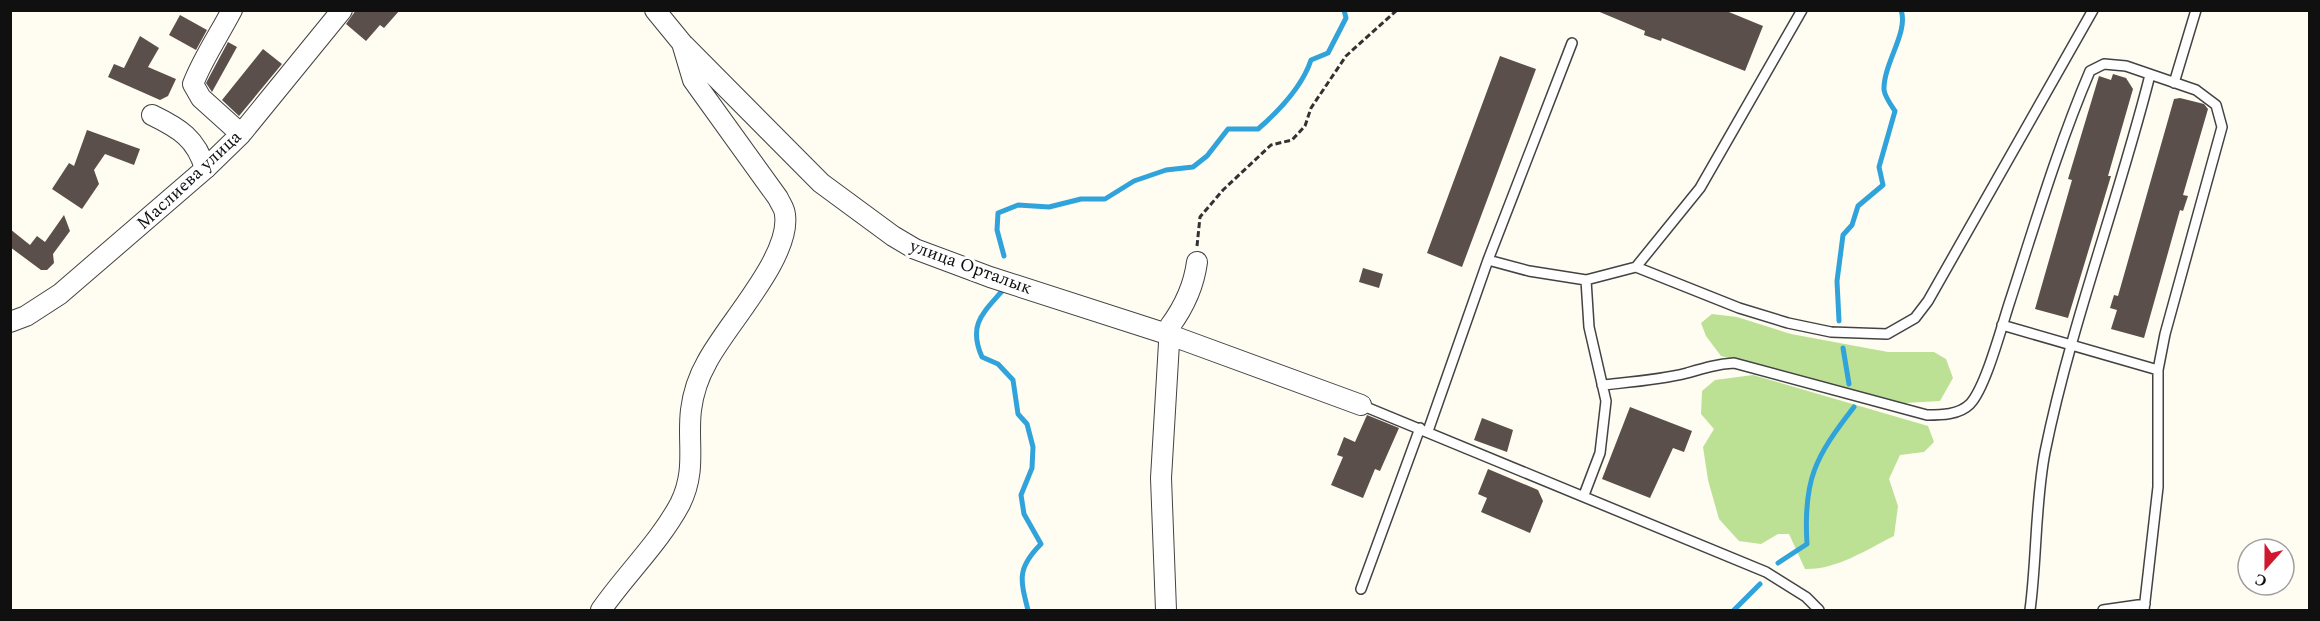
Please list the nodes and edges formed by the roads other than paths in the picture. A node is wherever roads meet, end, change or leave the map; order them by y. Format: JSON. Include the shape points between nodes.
{"nodes":[{"id":1,"x":232,"y":10,"type":"edge"},
{"id":2,"x":342,"y":10,"type":"edge"},
{"id":3,"x":655,"y":10,"type":"edge"},
{"id":4,"x":2093,"y":10,"type":"edge"},
{"id":5,"x":2196,"y":10,"type":"edge"},
{"id":6,"x":1802,"y":11,"type":"edge"},
{"id":7,"x":682,"y":43,"type":"junction"},
{"id":8,"x":1572,"y":43,"type":"dead end"},
{"id":9,"x":2150,"y":75,"type":"junction"},
{"id":10,"x":2174,"y":83,"type":"junction"},
{"id":11,"x":152,"y":115,"type":"dead end"},
{"id":12,"x":241,"y":134,"type":"junction"},
{"id":13,"x":206,"y":169,"type":"junction"},
{"id":14,"x":1488,"y":260,"type":"junction"},
{"id":15,"x":1197,"y":262,"type":"road end"},
{"id":16,"x":1636,"y":267,"type":"junction"},
{"id":17,"x":1586,"y":280,"type":"junction"},
{"id":18,"x":10,"y":322,"type":"edge"},
{"id":19,"x":2002,"y":325,"type":"junction"},
{"id":20,"x":1170,"y":335,"type":"junction"},
{"id":21,"x":2069,"y":345,"type":"junction"},
{"id":22,"x":2158,"y":370,"type":"junction"},
{"id":23,"x":1602,"y":385,"type":"junction"},
{"id":24,"x":1361,"y":405,"type":"joint"},
{"id":25,"x":1424,"y":430,"type":"junction"},
{"id":26,"x":1584,"y":495,"type":"junction"},
{"id":27,"x":1361,"y":589,"type":"dead end"},
{"id":28,"x":2145,"y":607,"type":"edge"},
{"id":29,"x":601,"y":610,"type":"edge"},
{"id":30,"x":1166,"y":610,"type":"edge"},
{"id":31,"x":1819,"y":610,"type":"edge"},
{"id":32,"x":2030,"y":610,"type":"edge"},
{"id":33,"x":2103,"y":610,"type":"edge"}],
"edges":[{"from":1,"to":12,"type":"street","via":[[193,84],[201,98]]},
{"from":2,"to":12,"type":"street","name":"Маслиева улица"},
{"from":3,"to":7,"type":"street","name":"улица Орталык"},
{"from":4,"to":16,"type":"lane","via":[[1928,301],[1901,328],[1887,334],[1858,334],[1788,323],[1684,288]]},
{"from":5,"to":10,"type":"lane"},
{"from":6,"to":16,"type":"lane","via":[[1700,188]]},
{"from":7,"to":20,"type":"street","name":"улица Орталык","via":[[821,183],[893,236],[915,249],[990,277]]},
{"from":7,"to":29,"type":"street","via":[[693,80],[786,214],[784,230],[762,283],[707,362],[696,389],[691,411],[692,463],[681,502]]},
{"from":8,"to":14,"type":"lane"},
{"from":9,"to":10,"type":"lane"},
{"from":9,"to":19,"type":"lane","via":[[2126,66],[2104,64],[2090,71]]},
{"from":9,"to":21,"type":"lane","via":[[2085,303]]},
{"from":10,"to":22,"type":"lane","via":[[2196,90],[2212,101],[2220,113],[2222,127]]},
{"from":11,"to":13,"type":"street","via":[[188,135]]},
{"from":12,"to":13,"type":"street","name":"Маслиева улица"},
{"from":13,"to":18,"type":"street","name":"Маслиева улица","via":[[60,294]]},
{"from":14,"to":17,"type":"lane"},
{"from":14,"to":25,"type":"lane"},
{"from":15,"to":20,"type":"street","via":[[1195,278],[1170,326]]},
{"from":16,"to":17,"type":"lane"},
{"from":17,"to":23,"type":"lane","via":[[1589,327]]},
{"from":19,"to":21,"type":"lane"},
{"from":19,"to":23,"type":"lane","via":[[1970,404],[1946,415],[1916,412],[1734,363]]},
{"from":20,"to":24,"type":"street","name":"улица Орталык"},
{"from":20,"to":30,"type":"street","via":[[1161,478]]},
{"from":21,"to":22,"type":"lane"},
{"from":21,"to":32,"type":"lane","via":[[2038,492]]},
{"from":22,"to":28,"type":"lane","via":[[2158,487]]},
{"from":23,"to":26,"type":"lane","via":[[1605,426],[1595,470]]},
{"from":24,"to":25,"type":"lane"},
{"from":25,"to":26,"type":"lane"},
{"from":25,"to":27,"type":"lane"},
{"from":26,"to":31,"type":"lane","via":[[1766,572]]},
{"from":28,"to":33,"type":"lane"}]}
